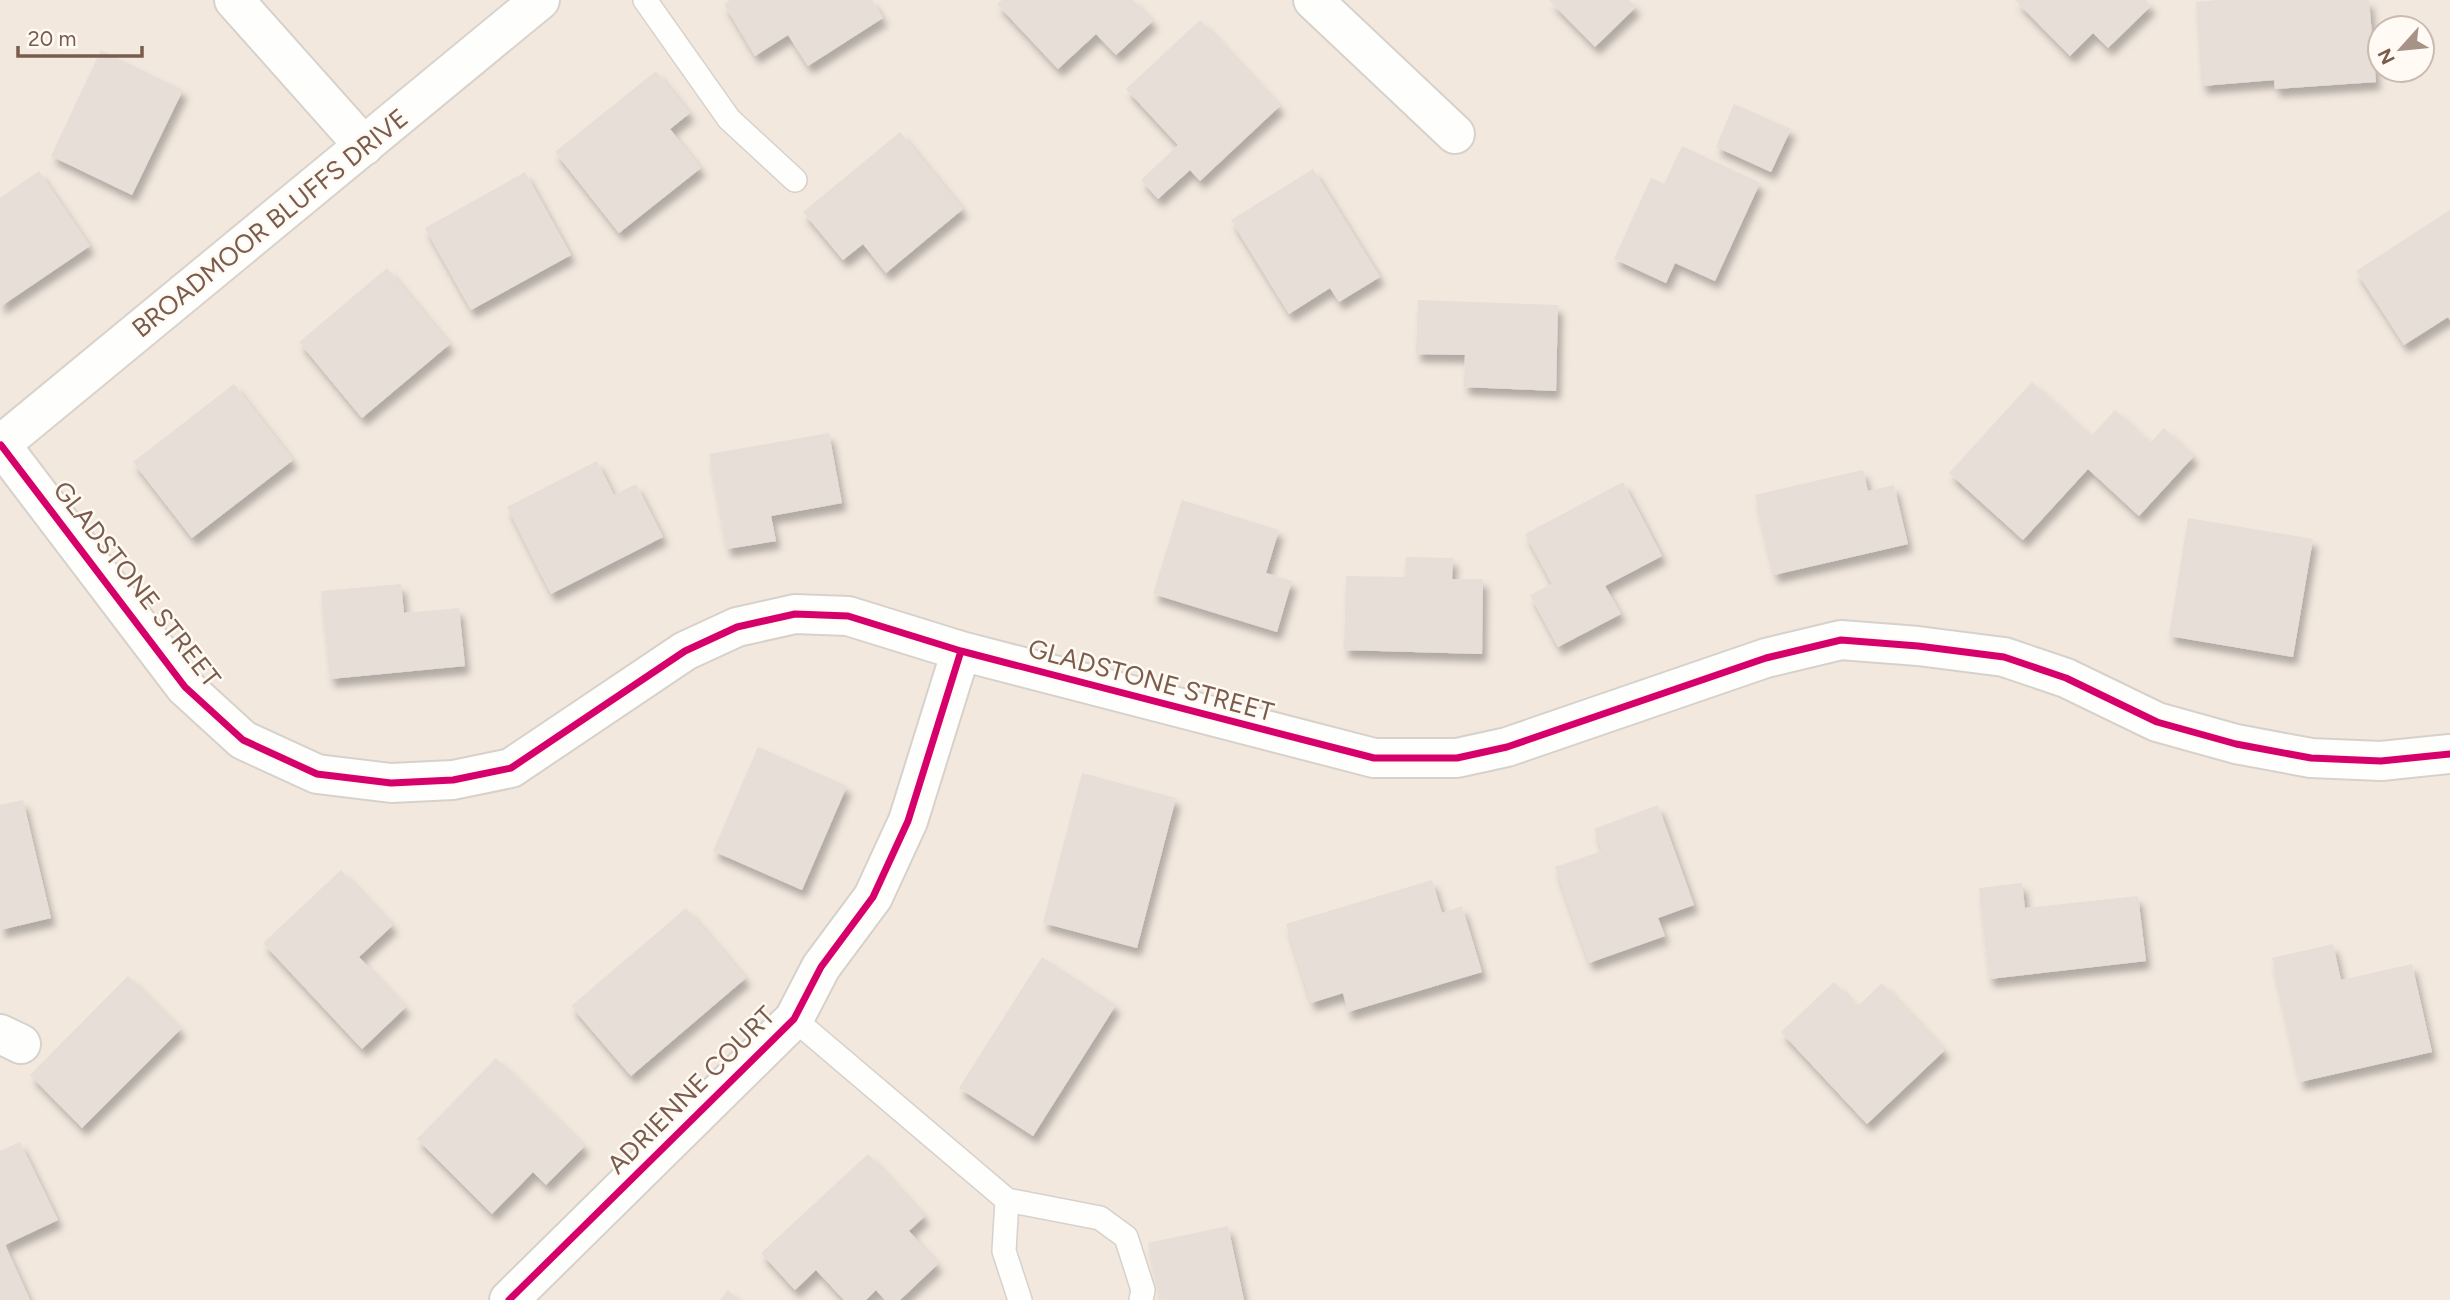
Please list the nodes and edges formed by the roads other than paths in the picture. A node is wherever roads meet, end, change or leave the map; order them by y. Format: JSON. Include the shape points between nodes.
{"nodes":[{"id":1,"x":234,"y":0,"type":"edge"},
{"id":2,"x":540,"y":0,"type":"edge"},
{"id":3,"x":645,"y":0,"type":"edge"},
{"id":4,"x":1313,"y":0,"type":"edge"},
{"id":5,"x":1455,"y":134,"type":"dead end"},
{"id":6,"x":364,"y":146,"type":"junction"},
{"id":7,"x":795,"y":180,"type":"dead end"},
{"id":8,"x":1,"y":445,"type":"edge"},
{"id":9,"x":961,"y":651,"type":"junction"},
{"id":10,"x":2450,"y":754,"type":"edge"},
{"id":11,"x":794,"y":1019,"type":"junction"},
{"id":12,"x":1007,"y":1200,"type":"junction"},
{"id":13,"x":509,"y":1300,"type":"edge"},
{"id":14,"x":1020,"y":1300,"type":"edge"},
{"id":15,"x":1141,"y":1300,"type":"edge"}],
"edges":[{"from":1,"to":6,"type":"street"},
{"from":2,"to":6,"type":"street","name":"BROADMOOR BLUFFS DRIVE"},
{"from":3,"to":7,"type":"lane","via":[[729,119]]},
{"from":4,"to":5,"type":"street"},
{"from":6,"to":8,"type":"street","name":"BROADMOOR BLUFFS DRIVE"},
{"from":8,"to":9,"type":"street","name":"GLADSTONE STREET","via":[[186,687],[243,740],[317,775],[391,783],[453,780],[512,768],[685,651],[737,627],[795,614],[848,616]]},
{"from":9,"to":10,"type":"street","name":"GLADSTONE STREET","via":[[1374,758],[1457,758],[1507,747],[1766,659],[1841,640],[2004,657],[2066,678],[2157,722],[2236,744],[2311,758],[2381,761]]},
{"from":9,"to":11,"type":"street","name":"ADRIENNE COURT","via":[[908,821],[873,897],[821,967]]},
{"from":11,"to":12,"type":"lane"},
{"from":11,"to":13,"type":"street","name":"ADRIENNE COURT"},
{"from":12,"to":14,"type":"lane","via":[[1004,1251]]},
{"from":12,"to":15,"type":"lane","via":[[1100,1218],[1118,1231],[1126,1237],[1143,1290]]}]}
